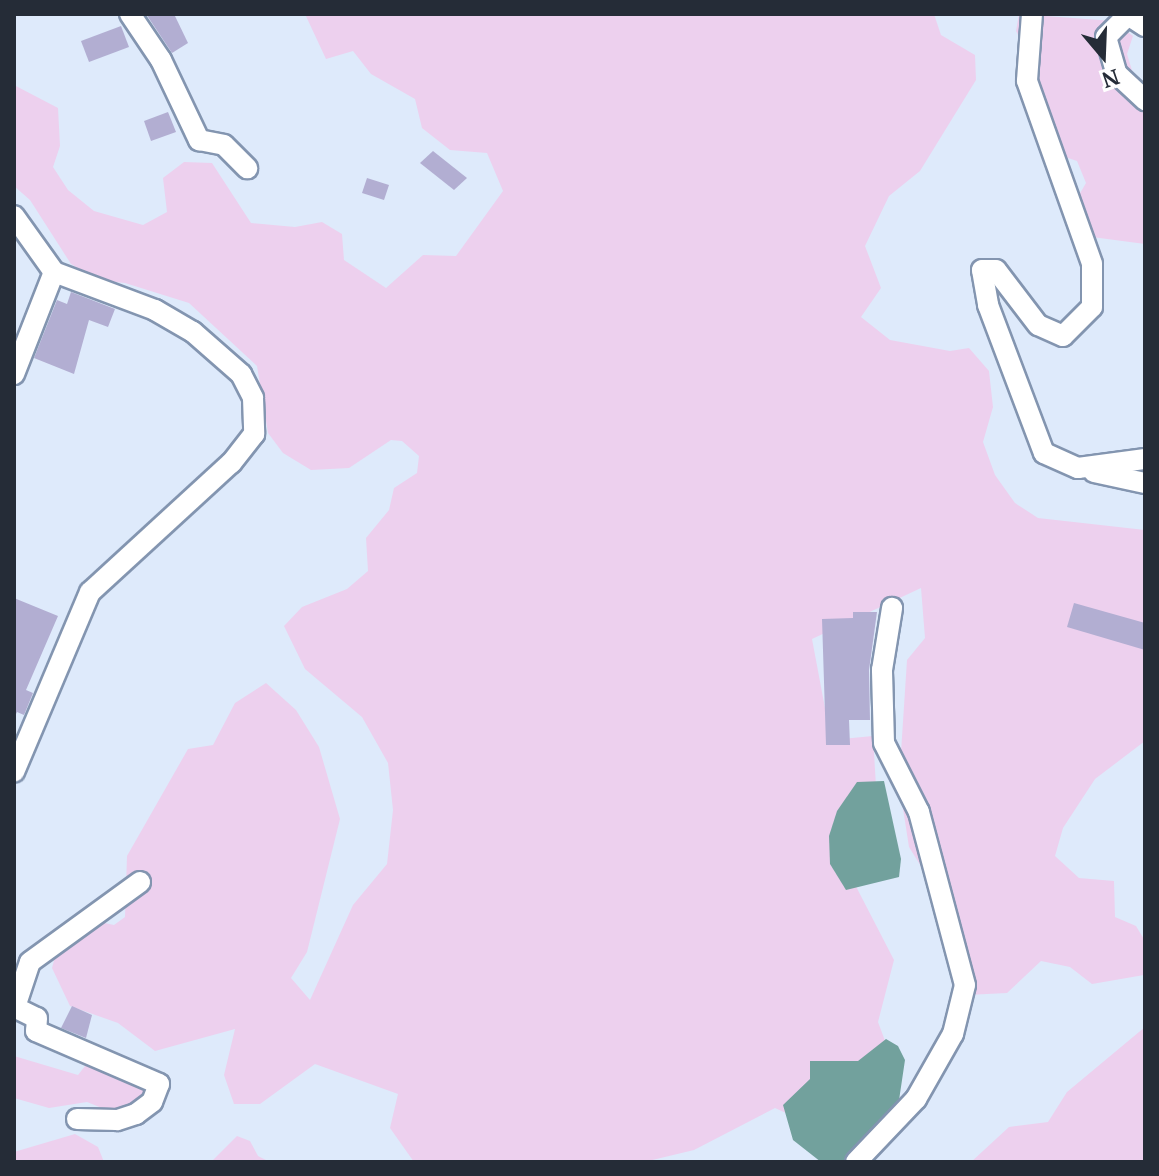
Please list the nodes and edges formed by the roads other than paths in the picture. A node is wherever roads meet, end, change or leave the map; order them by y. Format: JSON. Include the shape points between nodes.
{"nodes":[{"id":1,"x":130,"y":14,"type":"edge"},
{"id":2,"x":1032,"y":14,"type":"edge"},
{"id":3,"x":1145,"y":26,"type":"edge"},
{"id":4,"x":1145,"y":100,"type":"edge"},
{"id":5,"x":247,"y":168,"type":"dead end"},
{"id":6,"x":14,"y":216,"type":"edge"},
{"id":7,"x":54,"y":272,"type":"junction"},
{"id":8,"x":14,"y":374,"type":"edge"},
{"id":9,"x":1145,"y":459,"type":"edge"},
{"id":10,"x":1078,"y":468,"type":"junction"},
{"id":11,"x":1145,"y":483,"type":"edge"},
{"id":12,"x":892,"y":608,"type":"dead end"},
{"id":13,"x":14,"y":772,"type":"edge"},
{"id":14,"x":140,"y":882,"type":"dead end"},
{"id":15,"x":14,"y":1007,"type":"edge"},
{"id":16,"x":77,"y":1119,"type":"dead end"},
{"id":17,"x":856,"y":1162,"type":"edge"}],
"edges":[{"from":1,"to":5,"type":"street","via":[[161,60],[199,140],[224,145]]},
{"from":2,"to":10,"type":"street","via":[[1027,81],[1092,264],[1092,307],[1063,336],[1038,325],[996,270],[982,270],[1012,377],[1044,453]]},
{"from":3,"to":4,"type":"street","via":[[1128,15],[1106,37],[1116,73]]},
{"from":6,"to":7,"type":"street"},
{"from":7,"to":8,"type":"street"},
{"from":7,"to":13,"type":"street","via":[[155,310],[193,332],[241,374],[253,398],[254,434],[231,463],[90,592]]},
{"from":9,"to":10,"type":"street"},
{"from":10,"to":11,"type":"street"},
{"from":12,"to":17,"type":"street","via":[[882,670],[884,743],[919,812],[965,985],[953,1034],[916,1099]]},
{"from":14,"to":15,"type":"street","via":[[30,962]]},
{"from":15,"to":16,"type":"street","via":[[37,1018],[36,1031],[159,1084],[152,1102],[136,1114],[117,1120],[86,1115]]}]}
